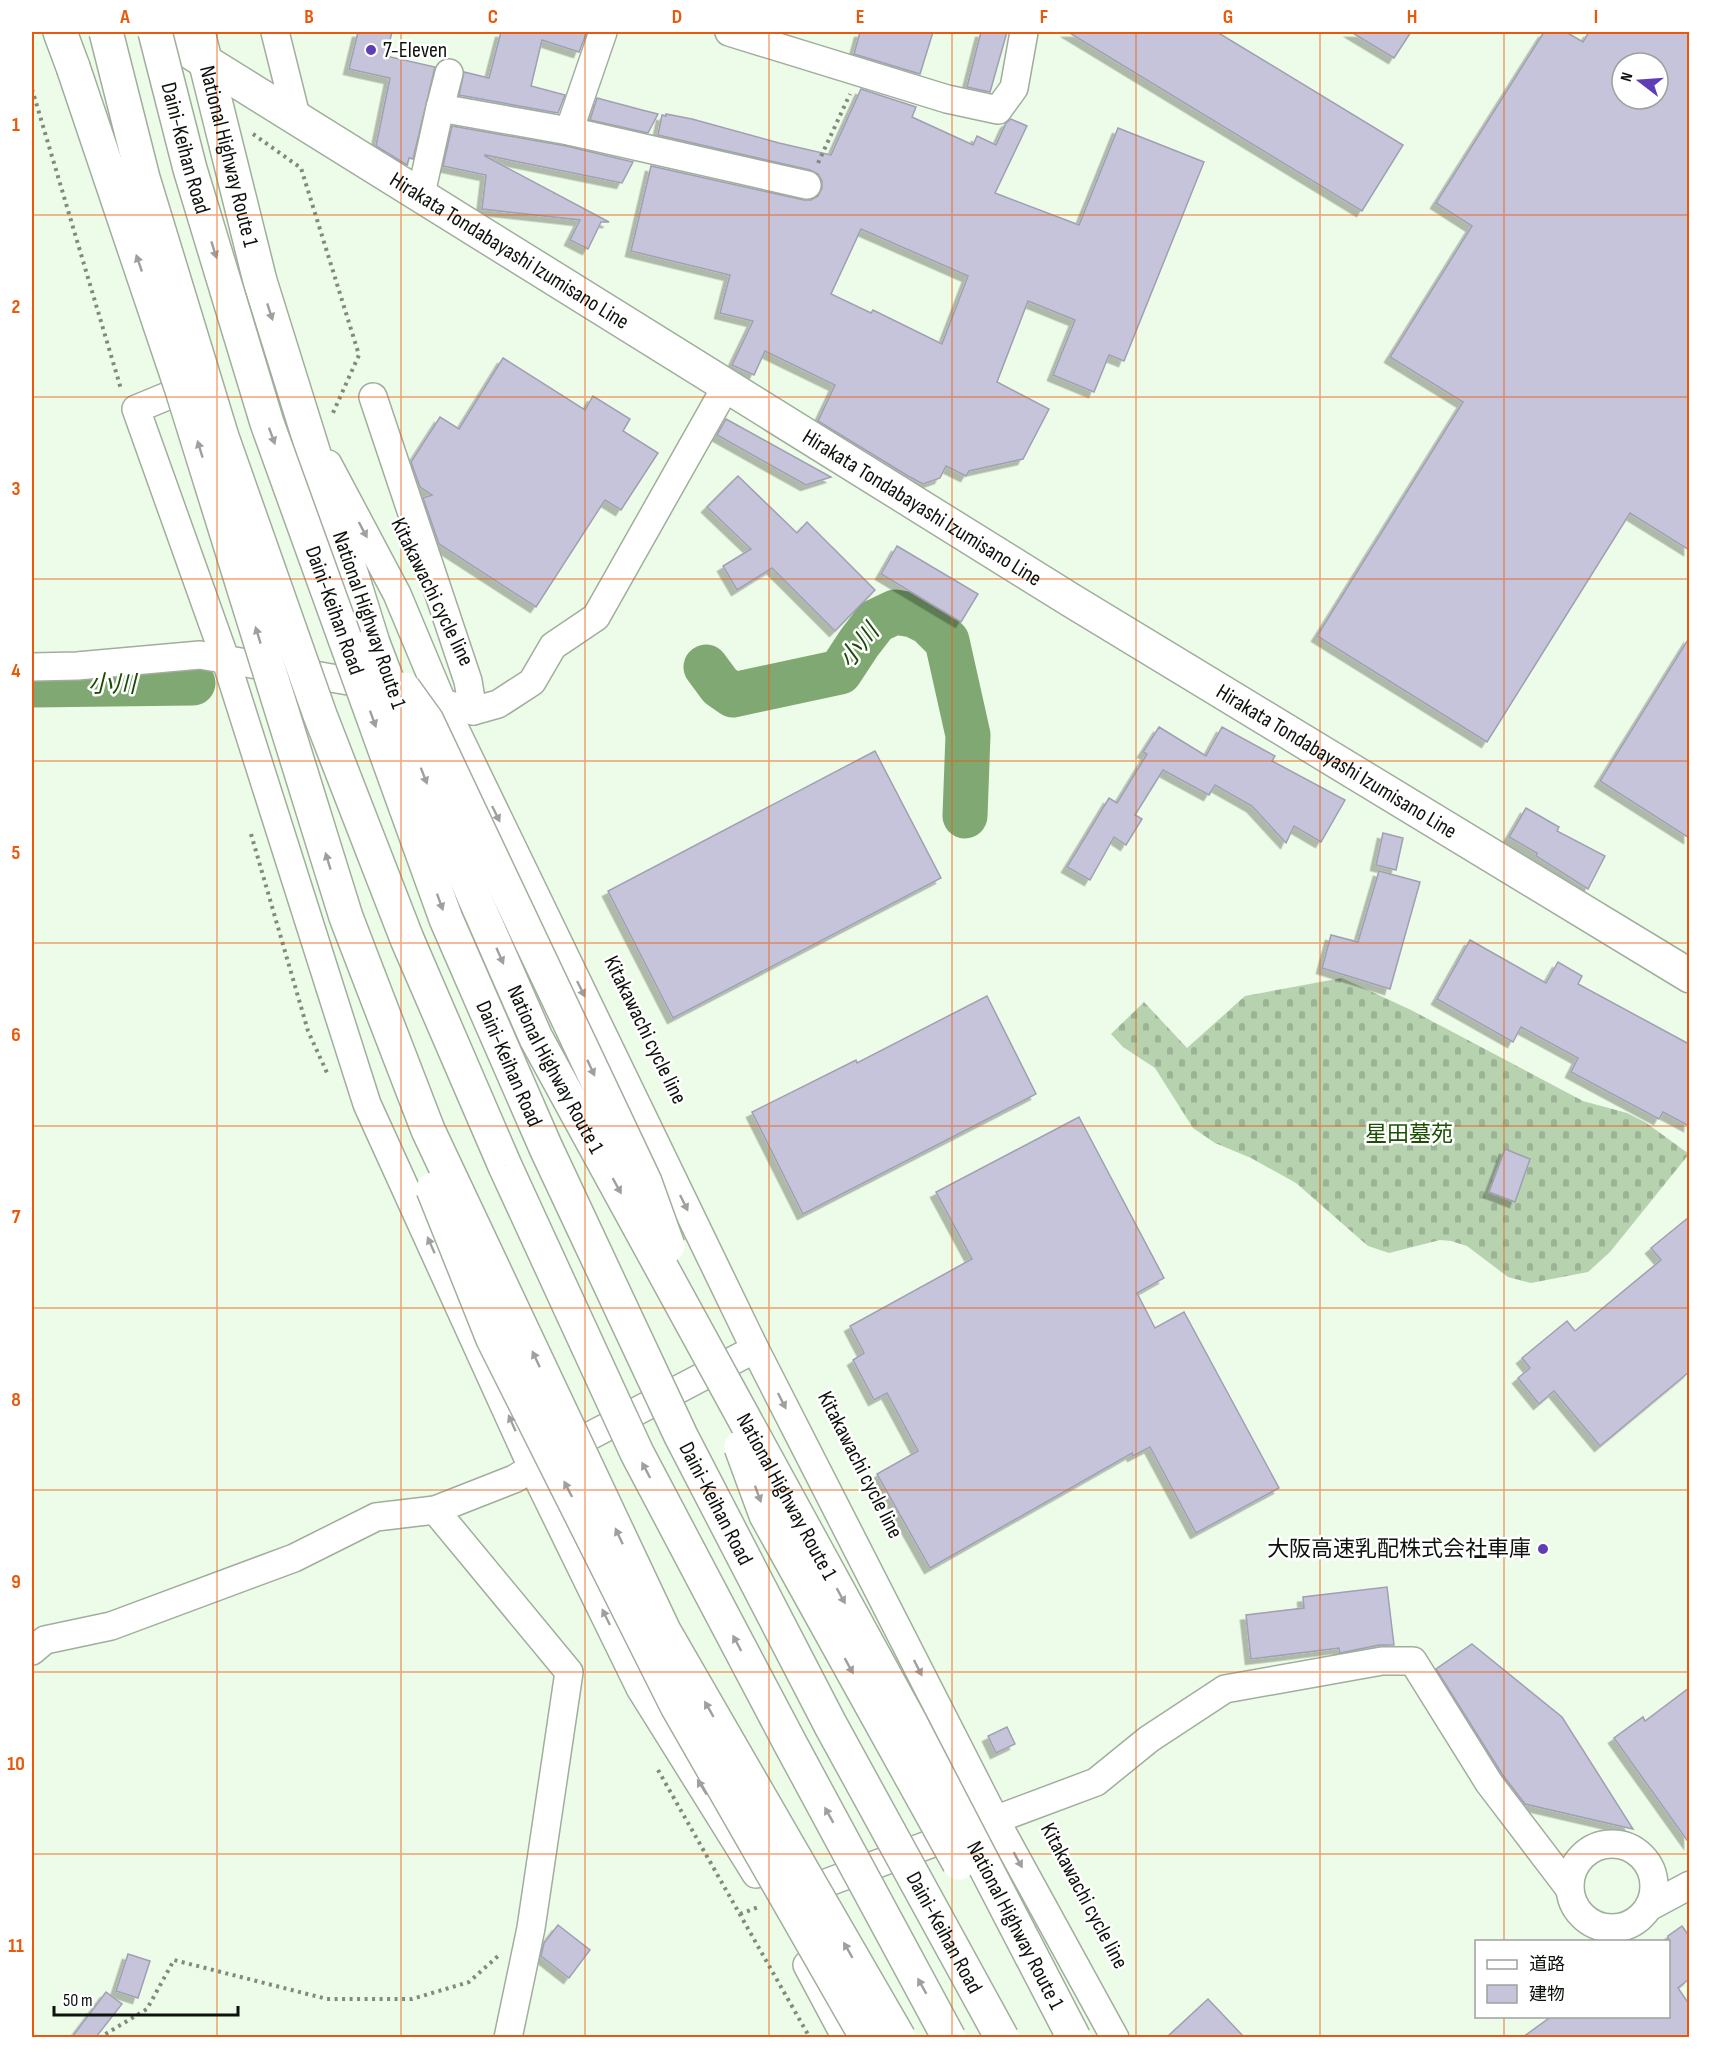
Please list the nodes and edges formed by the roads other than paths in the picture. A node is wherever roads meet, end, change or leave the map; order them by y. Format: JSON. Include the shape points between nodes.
{"nodes":[{"id":1,"x":60,"y":32,"type":"edge"},
{"id":2,"x":105,"y":32,"type":"edge"},
{"id":3,"x":156,"y":32,"type":"edge"},
{"id":4,"x":275,"y":32,"type":"edge"},
{"id":5,"x":603,"y":32,"type":"edge"},
{"id":6,"x":729,"y":32,"type":"edge"},
{"id":7,"x":1024,"y":32,"type":"edge"},
{"id":8,"x":201,"y":45,"type":"edge"},
{"id":9,"x":449,"y":73,"type":"dead end"},
{"id":10,"x":440,"y":108,"type":"junction"},
{"id":11,"x":296,"y":116,"type":"junction"},
{"id":12,"x":569,"y":131,"type":"junction"},
{"id":13,"x":807,"y":185,"type":"road end"},
{"id":14,"x":422,"y":194,"type":"junction"},
{"id":15,"x":727,"y":385,"type":"junction"},
{"id":16,"x":182,"y":390,"type":"junction"},
{"id":17,"x":373,"y":397,"type":"dead end"},
{"id":18,"x":317,"y":422,"type":"junction"},
{"id":19,"x":373,"y":643,"type":"junction"},
{"id":20,"x":226,"y":661,"type":"junction"},
{"id":21,"x":32,"y":667,"type":"edge"},
{"id":22,"x":443,"y":704,"type":"junction"},
{"id":23,"x":473,"y":711,"type":"junction"},
{"id":24,"x":346,"y":917,"type":"junction"},
{"id":25,"x":1689,"y":976,"type":"edge"},
{"id":26,"x":755,"y":1349,"type":"junction"},
{"id":27,"x":532,"y":1467,"type":"junction"},
{"id":28,"x":435,"y":1510,"type":"junction"},
{"id":29,"x":32,"y":1651,"type":"edge"},
{"id":30,"x":996,"y":1821,"type":"junction"},
{"id":31,"x":1689,"y":1885,"type":"edge"},
{"id":32,"x":1569,"y":1888,"type":"junction"},
{"id":33,"x":773,"y":1902,"type":"junction"},
{"id":34,"x":1649,"y":1907,"type":"junction"},
{"id":35,"x":508,"y":2037,"type":"edge"},
{"id":36,"x":846,"y":2037,"type":"edge"},
{"id":37,"x":867,"y":2037,"type":"edge"},
{"id":38,"x":899,"y":2037,"type":"edge"},
{"id":39,"x":950,"y":2037,"type":"edge"},
{"id":40,"x":1002,"y":2037,"type":"edge"},
{"id":41,"x":1056,"y":2037,"type":"edge"},
{"id":42,"x":1074,"y":2037,"type":"edge"},
{"id":43,"x":1115,"y":2037,"type":"edge"}],
"edges":[{"from":16,"to":1,"type":"main road","one_way":true,"bridge":true},
{"from":39,"to":2,"type":"main road","name":"Daini-Keihan Road","one_way":true,"bridge":true,"via":[[790,1745],[637,1453],[504,1166],[406,939],[320,715],[222,437],[143,178]]},
{"from":3,"to":8,"type":"main road","name":"Hirakata Tondabayashi Izumisano Line"},
{"from":3,"to":40,"type":"main road","name":"Daini-Keihan Road","one_way":true,"bridge":true,"via":[[190,169],[267,423],[446,919],[546,1148],[681,1436],[831,1724]]},
{"from":4,"to":11,"type":"street"},
{"from":5,"to":12,"type":"street"},
{"from":6,"to":7,"type":"street","via":[[947,99],[998,110],[1014,88]]},
{"from":8,"to":11,"type":"main road","name":"Hirakata Tondabayashi Izumisano Line"},
{"from":8,"to":18,"type":"main road","name":"National Highway Route 1","one_way":true,"via":[[260,280]]},
{"from":9,"to":10,"type":"street"},
{"from":10,"to":12,"type":"street"},
{"from":10,"to":14,"type":"street"},
{"from":11,"to":14,"type":"main road","name":"Hirakata Tondabayashi Izumisano Line"},
{"from":12,"to":13,"type":"street"},
{"from":14,"to":15,"type":"main road","name":"Hirakata Tondabayashi Izumisano Line"},
{"from":15,"to":23,"type":"street","via":[[596,617],[553,646],[532,682],[498,704]]},
{"from":15,"to":25,"type":"main road","name":"Hirakata Tondabayashi Izumisano Line","via":[[1069,599]]},
{"from":16,"to":20,"type":"street","via":[[136,409]]},
{"from":24,"to":16,"type":"main road","one_way":true,"bridge":true},
{"from":17,"to":23,"type":"street","via":[[468,681]]},
{"from":18,"to":19,"type":"main road","name":"National Highway Route 1"},
{"from":18,"to":22,"type":"street","one_way":true},
{"from":19,"to":41,"type":"main road","one_way":true,"bridge":true,"via":[[427,721],[645,1182],[766,1515]]},
{"from":19,"to":42,"type":"main road","name":"National Highway Route 1","one_way":true,"bridge":true,"via":[[440,819],[536,1038],[904,1710]]},
{"from":20,"to":21,"type":"street","via":[[200,655]]},
{"from":20,"to":22,"type":"street","via":[[399,690]]},
{"from":27,"to":20,"type":"street","one_way":true,"via":[[367,1104]]},
{"from":22,"to":23,"type":"street"},
{"from":22,"to":26,"type":"street","one_way":true},
{"from":37,"to":24,"type":"main road","one_way":true,"bridge":true,"via":[[677,1706],[493,1339],[365,1017]]},
{"from":38,"to":24,"type":"main road","one_way":true,"bridge":true,"via":[[664,1630],[428,1130]]},
{"from":26,"to":27,"type":"street"},
{"from":26,"to":30,"type":"street","one_way":true},
{"from":27,"to":28,"type":"street","via":[[514,1479]]},
{"from":33,"to":27,"type":"street","one_way":true,"via":[[640,1688]]},
{"from":28,"to":29,"type":"street","via":[[376,1517],[294,1558],[111,1626],[45,1640]]},
{"from":28,"to":35,"type":"street","via":[[569,1672],[531,1928]]},
{"from":30,"to":32,"type":"street","via":[[1096,1782],[1149,1739],[1225,1689],[1382,1660],[1413,1661],[1489,1783]]},
{"from":30,"to":33,"type":"street"},
{"from":30,"to":43,"type":"street","one_way":true},
{"from":31,"to":34,"type":"street"},
{"from":32,"to":34,"type":"street","via":[[1579,1914],[1602,1928],[1629,1925]]},
{"from":32,"to":34,"type":"street","via":[[1571,1874],[1588,1851],[1600,1845],[1628,1847],[1649,1866],[1654,1879]]},
{"from":33,"to":36,"type":"street"}]}
